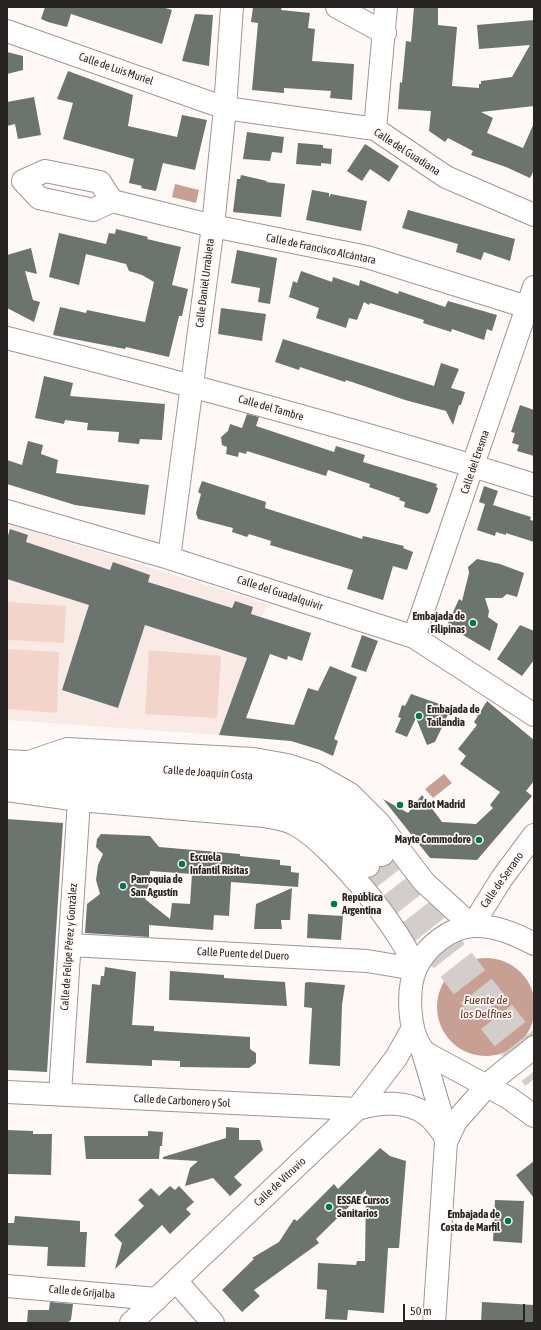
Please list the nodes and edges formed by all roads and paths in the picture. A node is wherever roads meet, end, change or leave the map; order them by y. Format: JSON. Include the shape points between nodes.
{"nodes":[{"id":1,"x":232,"y":7,"type":"edge"},
{"id":2,"x":337,"y":7,"type":"edge"},
{"id":3,"x":386,"y":7,"type":"edge"},
{"id":4,"x":7,"y":31,"type":"edge"},
{"id":5,"x":385,"y":33,"type":"junction"},
{"id":6,"x":226,"y":108,"type":"junction"},
{"id":7,"x":375,"y":129,"type":"junction"},
{"id":8,"x":15,"y":178,"type":"edge"},
{"id":9,"x":112,"y":201,"type":"junction"},
{"id":10,"x":534,"y":215,"type":"edge"},
{"id":11,"x":213,"y":226,"type":"junction"},
{"id":12,"x":531,"y":297,"type":"edge"},
{"id":13,"x":7,"y":338,"type":"edge"},
{"id":14,"x":192,"y":385,"type":"junction"},
{"id":15,"x":474,"y":466,"type":"junction"},
{"id":16,"x":534,"y":485,"type":"edge"},
{"id":17,"x":7,"y":511,"type":"edge"},
{"id":18,"x":169,"y":558,"type":"junction"},
{"id":19,"x":414,"y":637,"type":"junction"},
{"id":20,"x":534,"y":715,"type":"edge"},
{"id":21,"x":7,"y":761,"type":"edge"},
{"id":22,"x":29,"y":762,"type":"junction"},
{"id":23,"x":7,"y":781,"type":"edge"},
{"id":24,"x":7,"y":790,"type":"edge"},
{"id":25,"x":79,"y":800,"type":"junction"},
{"id":26,"x":534,"y":835,"type":"edge"},
{"id":27,"x":472,"y":926,"type":"junction"},
{"id":28,"x":534,"y":944,"type":"edge"},
{"id":29,"x":70,"y":945,"type":"junction"},
{"id":30,"x":416,"y":969,"type":"junction"},
{"id":31,"x":413,"y":1028,"type":"junction"},
{"id":32,"x":534,"y":1047,"type":"edge"},
{"id":33,"x":422,"y":1049,"type":"junction"},
{"id":34,"x":487,"y":1086,"type":"junction"},
{"id":35,"x":7,"y":1092,"type":"edge"},
{"id":36,"x":60,"y":1094,"type":"junction"},
{"id":37,"x":357,"y":1109,"type":"junction"},
{"id":38,"x":534,"y":1116,"type":"edge"},
{"id":39,"x":446,"y":1139,"type":"junction"},
{"id":40,"x":176,"y":1281,"type":"junction"},
{"id":41,"x":7,"y":1286,"type":"edge"},
{"id":42,"x":157,"y":1299,"type":"junction"},
{"id":43,"x":131,"y":1323,"type":"edge"},
{"id":44,"x":214,"y":1323,"type":"edge"},
{"id":45,"x":434,"y":1323,"type":"edge"}],
"edges":[{"from":1,"to":6,"type":"street","name":"Calle Daniel Urrabieta"},
{"from":2,"to":5,"type":"street"},
{"from":3,"to":5,"type":"street"},
{"from":4,"to":6,"type":"street","name":"Calle de Luis Muriel"},
{"from":5,"to":7,"type":"street"},
{"from":6,"to":7,"type":"street","name":"Calle del Guadiana"},
{"from":6,"to":11,"type":"street","name":"Calle Daniel Urrabieta"},
{"from":7,"to":10,"type":"street","name":"Calle del Guadiana","via":[[446,177]]},
{"from":8,"to":9,"type":"street","via":[[39,198],[93,210]]},
{"from":8,"to":9,"type":"street","via":[[45,171],[100,182]]},
{"from":9,"to":11,"type":"street","name":"Calle de Francisco Alcántara"},
{"from":11,"to":12,"type":"street","name":"Calle de Francisco Alcántara","via":[[367,257]]},
{"from":11,"to":14,"type":"street","name":"Calle Daniel Urrabieta"},
{"from":12,"to":15,"type":"street","name":"Calle del Eresma"},
{"from":13,"to":14,"type":"street","name":"Calle del Tambre"},
{"from":14,"to":15,"type":"street","name":"Calle del Tambre"},
{"from":14,"to":18,"type":"street","name":"Calle Daniel Urrabieta"},
{"from":15,"to":16,"type":"street","name":"Calle del Tambre"},
{"from":15,"to":19,"type":"street","name":"Calle del Eresma"},
{"from":17,"to":18,"type":"street","name":"Calle del Guadalquivir"},
{"from":18,"to":19,"type":"street","name":"Calle del Guadalquivir"},
{"from":19,"to":20,"type":"street","name":"Calle del Guadalquivir"},
{"from":21,"to":22,"type":"street","name":"Calle de Joaquín Costa"},
{"from":22,"to":23,"type":"street","name":"Calle de Joaquín Costa","via":[[239,775],[284,781],[327,800],[354,823],[375,860],[302,807],[263,795]]},
{"from":22,"to":27,"type":"street","via":[[67,749],[254,759],[287,765],[315,774],[350,794],[379,822],[424,882]]},
{"from":24,"to":25,"type":"street"},
{"from":25,"to":29,"type":"street","name":"Calle de Felipe Pérez y González"},
{"from":25,"to":30,"type":"street","via":[[265,816],[294,823],[315,838],[375,902],[407,947]]},
{"from":26,"to":27,"type":"street","name":"Calle de Serrano","via":[[502,878]]},
{"from":27,"to":28,"type":"street","via":[[501,930],[518,935]]},
{"from":27,"to":30,"type":"street","via":[[450,933],[429,949]]},
{"from":29,"to":30,"type":"street","name":"Calle Puente del Duero","via":[[367,961]]},
{"from":29,"to":36,"type":"street","name":"Calle de Felipe Pérez y González"},
{"from":30,"to":31,"type":"street","via":[[410,993]]},
{"from":31,"to":33,"type":"street"},
{"from":31,"to":37,"type":"street","name":"Calle de Vitruvio","via":[[396,1058]]},
{"from":32,"to":34,"type":"street"},
{"from":33,"to":34,"type":"street"},
{"from":33,"to":39,"type":"street"},
{"from":34,"to":38,"type":"street"},
{"from":34,"to":39,"type":"street","via":[[456,1121]]},
{"from":35,"to":36,"type":"street","name":"Calle de Carbonero y Sol"},
{"from":36,"to":37,"type":"street","name":"Calle de Carbonero y Sol"},
{"from":37,"to":39,"type":"street","via":[[382,1103],[408,1107],[427,1115]]},
{"from":37,"to":40,"type":"street","name":"Calle de Vitruvio"},
{"from":39,"to":45,"type":"street"},
{"from":40,"to":42,"type":"street","name":"Calle de Vitruvio"},
{"from":40,"to":44,"type":"street"},
{"from":41,"to":42,"type":"street","name":"Calle de Grijalba"},
{"from":42,"to":43,"type":"street","name":"Calle de Vitruvio"}]}
